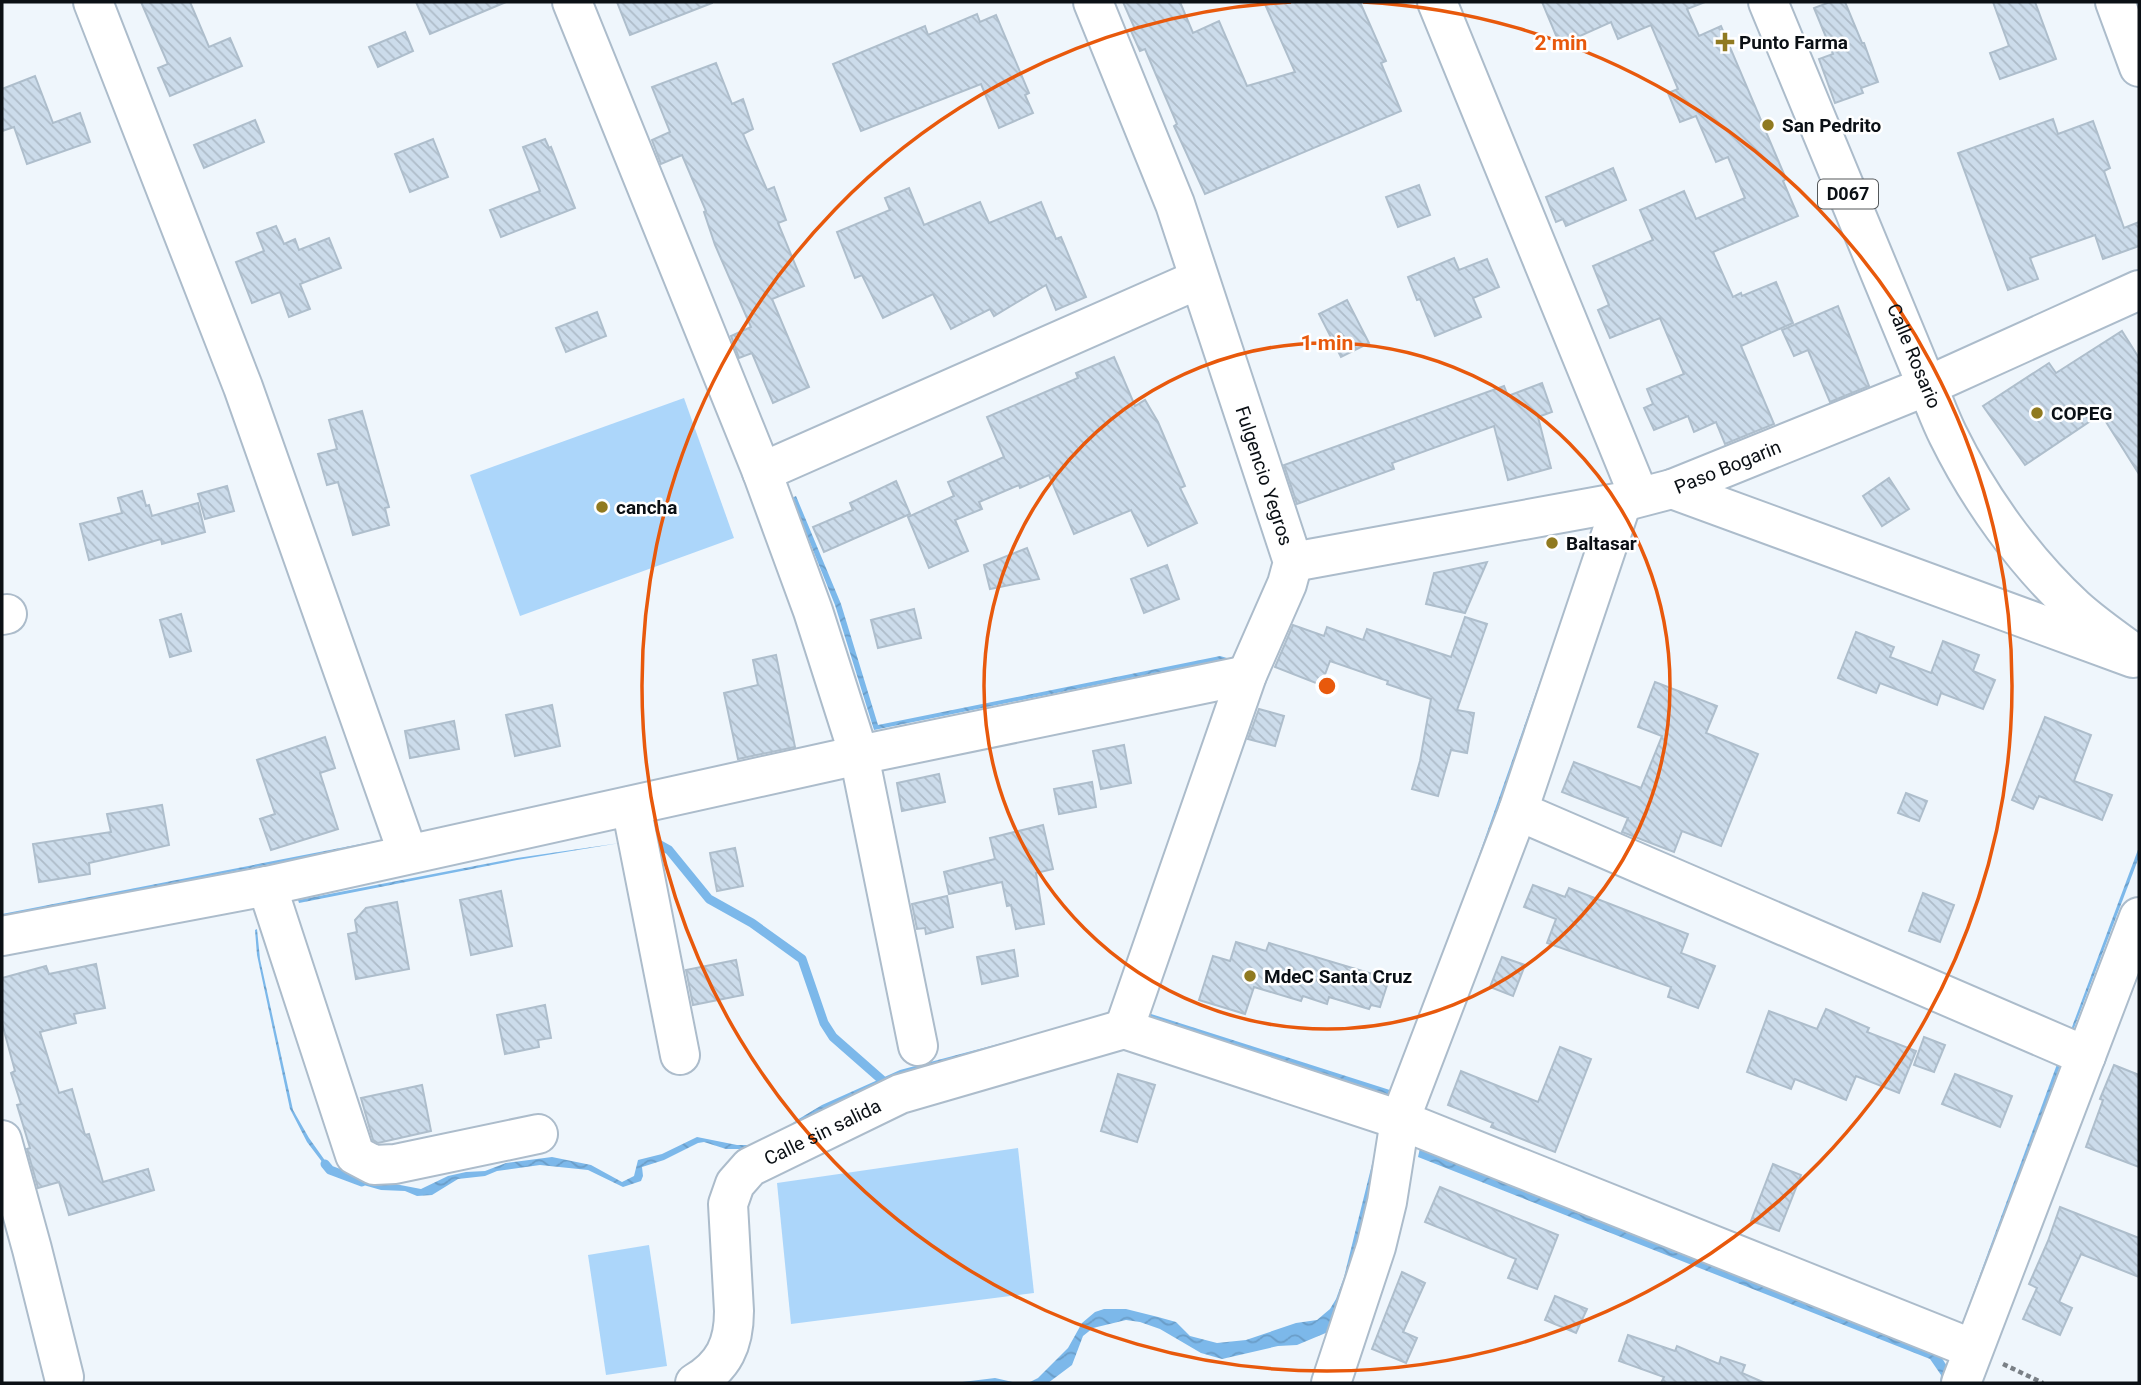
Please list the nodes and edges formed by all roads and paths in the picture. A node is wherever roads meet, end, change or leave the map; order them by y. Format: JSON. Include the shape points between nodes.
{"nodes":[{"id":1,"x":93,"y":2,"type":"edge"},
{"id":2,"x":572,"y":2,"type":"edge"},
{"id":3,"x":1093,"y":2,"type":"edge"},
{"id":4,"x":1437,"y":2,"type":"edge"},
{"id":5,"x":1768,"y":2,"type":"edge"},
{"id":6,"x":2115,"y":2,"type":"edge"},
{"id":7,"x":2139,"y":67,"type":"edge"},
{"id":8,"x":1199,"y":279,"type":"junction"},
{"id":9,"x":2139,"y":290,"type":"edge"},
{"id":10,"x":1927,"y":386,"type":"junction"},
{"id":11,"x":762,"y":472,"type":"junction"},
{"id":12,"x":1644,"y":496,"type":"junction"},
{"id":13,"x":1293,"y":562,"type":"junction"},
{"id":14,"x":2139,"y":659,"type":"edge"},
{"id":15,"x":1247,"y":675,"type":"junction"},
{"id":16,"x":859,"y":755,"type":"junction"},
{"id":17,"x":631,"y":806,"type":"junction"},
{"id":18,"x":1518,"y":811,"type":"junction"},
{"id":19,"x":408,"y":854,"type":"junction"},
{"id":20,"x":267,"y":886,"type":"junction"},
{"id":21,"x":2139,"y":917,"type":"edge"},
{"id":22,"x":2,"y":936,"type":"edge"},
{"id":23,"x":1124,"y":1029,"type":"junction"},
{"id":24,"x":918,"y":1046,"type":"dead end"},
{"id":25,"x":680,"y":1055,"type":"dead end"},
{"id":26,"x":2086,"y":1056,"type":"junction"},
{"id":27,"x":1400,"y":1120,"type":"junction"},
{"id":28,"x":538,"y":1134,"type":"dead end"},
{"id":29,"x":2,"y":1140,"type":"edge"},
{"id":30,"x":1967,"y":1367,"type":"edge"},
{"id":31,"x":64,"y":1377,"type":"dead end"},
{"id":32,"x":695,"y":1383,"type":"edge"},
{"id":33,"x":1331,"y":1383,"type":"edge"},
{"id":34,"x":2043,"y":1383,"type":"edge"}],
"edges":[{"from":1,"to":19,"type":"street","via":[[243,387]]},
{"from":2,"to":11,"type":"street"},
{"from":3,"to":8,"type":"street","name":"Fulgencio Yegros","via":[[1175,204]]},
{"from":4,"to":12,"type":"street"},
{"from":5,"to":10,"type":"street","name":"Calle Rosario","number":"D067"},
{"from":6,"to":7,"type":"street"},
{"from":8,"to":11,"type":"street"},
{"from":8,"to":13,"type":"street","name":"Fulgencio Yegros"},
{"from":9,"to":10,"type":"street","name":"Paso Bogarin"},
{"from":10,"to":12,"type":"street","name":"Paso Bogarin"},
{"from":10,"to":14,"type":"street","name":"Calle Rosario","number":"D067","via":[[1979,491],[2035,565],[2075,608]]},
{"from":11,"to":16,"type":"street"},
{"from":12,"to":13,"type":"street","name":"Paso Bogarin"},
{"from":12,"to":14,"type":"street"},
{"from":12,"to":18,"type":"street"},
{"from":13,"to":15,"type":"street","name":"Fulgencio Yegros"},
{"from":15,"to":16,"type":"street"},
{"from":15,"to":23,"type":"street","name":"Fulgencio Yegros"},
{"from":16,"to":17,"type":"street"},
{"from":16,"to":24,"type":"street"},
{"from":17,"to":19,"type":"street"},
{"from":17,"to":25,"type":"street"},
{"from":18,"to":26,"type":"street"},
{"from":18,"to":27,"type":"street"},
{"from":19,"to":20,"type":"street"},
{"from":20,"to":22,"type":"street"},
{"from":20,"to":28,"type":"street","via":[[355,1155],[374,1165],[395,1164]]},
{"from":21,"to":26,"type":"street"},
{"from":23,"to":27,"type":"street"},
{"from":23,"to":32,"type":"street","name":"Calle sin salida","via":[[900,1094],[750,1167],[735,1184],[728,1204],[734,1311],[729,1349],[718,1367]]},
{"from":26,"to":30,"type":"street"},
{"from":27,"to":30,"type":"street"},
{"from":27,"to":33,"type":"street","via":[[1376,1247]]},
{"from":29,"to":31,"type":"street"},
{"from":30,"to":34,"type":"path"}]}
